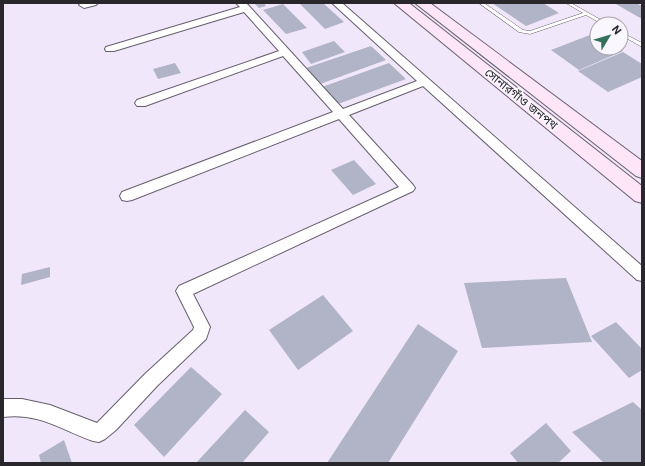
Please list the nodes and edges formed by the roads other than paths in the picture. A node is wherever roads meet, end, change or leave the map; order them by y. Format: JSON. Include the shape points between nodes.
{"nodes":[{"id":1,"x":337,"y":3,"type":"edge"},
{"id":2,"x":401,"y":3,"type":"edge"},
{"id":3,"x":422,"y":3,"type":"edge"},
{"id":4,"x":481,"y":3,"type":"edge"},
{"id":5,"x":568,"y":3,"type":"edge"},
{"id":6,"x":243,"y":5,"type":"edge"},
{"id":7,"x":587,"y":13,"type":"junction"},
{"id":8,"x":592,"y":16,"type":"edge"},
{"id":9,"x":629,"y":38,"type":"edge"},
{"id":10,"x":642,"y":45,"type":"edge"},
{"id":11,"x":110,"y":49,"type":"dead end"},
{"id":12,"x":286,"y":52,"type":"junction"},
{"id":13,"x":426,"y":81,"type":"junction"},
{"id":14,"x":141,"y":103,"type":"dead end"},
{"id":15,"x":341,"y":114,"type":"junction"},
{"id":16,"x":642,"y":171,"type":"edge"},
{"id":17,"x":127,"y":196,"type":"dead end"},
{"id":18,"x":642,"y":196,"type":"edge"},
{"id":19,"x":642,"y":275,"type":"edge"},
{"id":20,"x":3,"y":408,"type":"edge"}],
"edges":[{"from":1,"to":13,"type":"street"},
{"from":2,"to":18,"type":"main road","name":"সোনারগাঁও জনপথ"},
{"from":3,"to":16,"type":"main road","name":"সোনারগাঁও জনপথ"},
{"from":4,"to":7,"type":"lane","via":[[521,31],[530,33]]},
{"from":5,"to":7,"type":"lane"},
{"from":6,"to":11,"type":"street"},
{"from":6,"to":12,"type":"street"},
{"from":7,"to":8,"type":"lane"},
{"from":9,"to":10,"type":"lane"},
{"from":12,"to":14,"type":"street"},
{"from":12,"to":15,"type":"street"},
{"from":13,"to":15,"type":"street"},
{"from":13,"to":19,"type":"street"},
{"from":15,"to":17,"type":"street"},
{"from":15,"to":20,"type":"street","via":[[408,188],[184,291],[202,327],[200,334],[100,433],[88,431],[56,415],[10,406]]}]}
